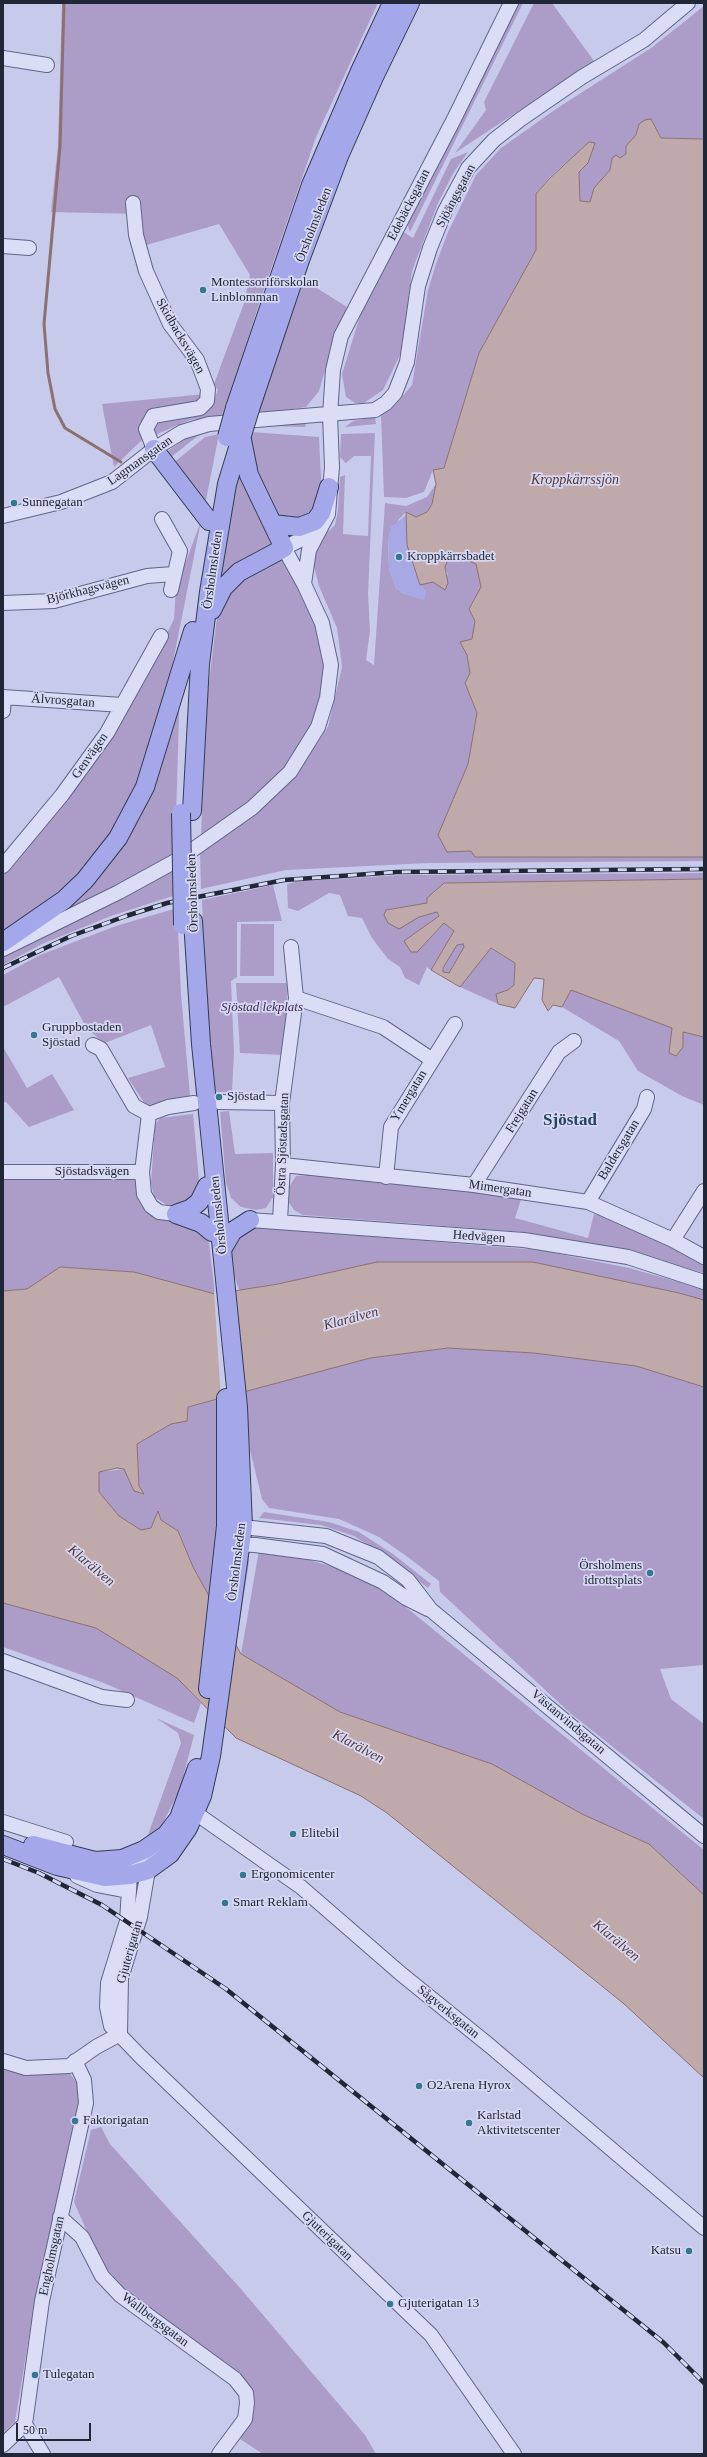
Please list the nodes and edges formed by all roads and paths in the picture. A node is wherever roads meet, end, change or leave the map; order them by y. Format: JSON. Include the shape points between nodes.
{"nodes":[{"id":1,"x":392,"y":3,"type":"edge"},
{"id":2,"x":410,"y":3,"type":"edge"},
{"id":3,"x":511,"y":3,"type":"edge"},
{"id":4,"x":688,"y":3,"type":"edge"},
{"id":5,"x":3,"y":58,"type":"edge"},
{"id":6,"x":47,"y":65,"type":"dead end"},
{"id":7,"x":133,"y":203,"type":"dead end"},
{"id":8,"x":3,"y":246,"type":"edge"},
{"id":9,"x":29,"y":248,"type":"dead end"},
{"id":10,"x":243,"y":409,"type":"junction"},
{"id":11,"x":375,"y":410,"type":"joint"},
{"id":12,"x":330,"y":415,"type":"junction"},
{"id":13,"x":235,"y":436,"type":"junction"},
{"id":14,"x":154,"y":449,"type":"junction"},
{"id":15,"x":329,"y":487,"type":"junction"},
{"id":16,"x":3,"y":516,"type":"edge"},
{"id":17,"x":162,"y":519,"type":"dead end"},
{"id":18,"x":209,"y":521,"type":"junction"},
{"id":19,"x":273,"y":524,"type":"junction"},
{"id":20,"x":316,"y":532,"type":"junction"},
{"id":21,"x":284,"y":548,"type":"junction"},
{"id":22,"x":173,"y":574,"type":"junction"},
{"id":23,"x":304,"y":584,"type":"junction"},
{"id":24,"x":171,"y":590,"type":"dead end"},
{"id":25,"x":3,"y":603,"type":"edge"},
{"id":26,"x":199,"y":629,"type":"junction"},
{"id":27,"x":161,"y":636,"type":"dead end"},
{"id":28,"x":3,"y":697,"type":"edge"},
{"id":29,"x":122,"y":705,"type":"junction"},
{"id":30,"x":3,"y":711,"type":"edge"},
{"id":31,"x":3,"y":866,"type":"edge"},
{"id":32,"x":3,"y":942,"type":"edge"},
{"id":33,"x":291,"y":947,"type":"dead end"},
{"id":34,"x":3,"y":949,"type":"edge"},
{"id":35,"x":296,"y":998,"type":"junction"},
{"id":36,"x":455,"y":1024,"type":"dead end"},
{"id":37,"x":574,"y":1041,"type":"dead end"},
{"id":38,"x":94,"y":1045,"type":"dead end"},
{"id":39,"x":431,"y":1059,"type":"junction"},
{"id":40,"x":647,"y":1097,"type":"dead end"},
{"id":41,"x":218,"y":1102,"type":"dead end"},
{"id":42,"x":282,"y":1102,"type":"junction"},
{"id":43,"x":194,"y":1103,"type":"dead end"},
{"id":44,"x":148,"y":1114,"type":"junction"},
{"id":45,"x":283,"y":1165,"type":"junction"},
{"id":46,"x":3,"y":1172,"type":"edge"},
{"id":47,"x":142,"y":1172,"type":"junction"},
{"id":48,"x":386,"y":1177,"type":"junction"},
{"id":49,"x":474,"y":1185,"type":"junction"},
{"id":50,"x":704,"y":1191,"type":"edge"},
{"id":51,"x":212,"y":1193,"type":"junction"},
{"id":52,"x":588,"y":1202,"type":"junction"},
{"id":53,"x":176,"y":1214,"type":"junction"},
{"id":54,"x":250,"y":1220,"type":"junction"},
{"id":55,"x":280,"y":1221,"type":"junction"},
{"id":56,"x":212,"y":1232,"type":"junction"},
{"id":57,"x":673,"y":1240,"type":"junction"},
{"id":58,"x":223,"y":1248,"type":"junction"},
{"id":59,"x":704,"y":1257,"type":"edge"},
{"id":60,"x":221,"y":1277,"type":"junction"},
{"id":61,"x":704,"y":1282,"type":"edge"},
{"id":62,"x":235,"y":1526,"type":"junction"},
{"id":63,"x":233,"y":1544,"type":"junction"},
{"id":64,"x":430,"y":1610,"type":"junction"},
{"id":65,"x":3,"y":1661,"type":"edge"},
{"id":66,"x":127,"y":1700,"type":"dead end"},
{"id":67,"x":206,"y":1754,"type":"junction"},
{"id":68,"x":191,"y":1809,"type":"junction"},
{"id":69,"x":3,"y":1822,"type":"edge"},
{"id":70,"x":3,"y":1835,"type":"edge"},
{"id":71,"x":166,"y":1835,"type":"junction"},
{"id":72,"x":704,"y":1836,"type":"edge"},
{"id":73,"x":66,"y":1842,"type":"dead end"},
{"id":74,"x":3,"y":1846,"type":"edge"},
{"id":75,"x":148,"y":1870,"type":"junction"},
{"id":76,"x":129,"y":1883,"type":"junction"},
{"id":77,"x":120,"y":2034,"type":"junction"},
{"id":78,"x":3,"y":2061,"type":"edge"},
{"id":79,"x":75,"y":2061,"type":"junction"},
{"id":80,"x":60,"y":2217,"type":"junction"},
{"id":81,"x":704,"y":2228,"type":"edge"},
{"id":82,"x":25,"y":2424,"type":"junction"},
{"id":83,"x":3,"y":2445,"type":"edge"},
{"id":84,"x":43,"y":2454,"type":"edge"},
{"id":85,"x":219,"y":2454,"type":"edge"},
{"id":86,"x":514,"y":2454,"type":"edge"}],
"edges":[{"from":1,"to":10,"type":"main road","name":"Örsholmsleden","via":[[312,185]]},
{"from":2,"to":10,"type":"main road","name":"Örsholmsleden","via":[[339,156]]},
{"from":3,"to":12,"type":"street","name":"Edebäcksgatan","via":[[341,336],[333,370]]},
{"from":4,"to":11,"type":"street","name":"Sjöängsgatan","via":[[644,40],[582,77],[521,119],[494,140],[468,168],[445,211],[418,286],[407,362],[395,393]]},
{"from":5,"to":6,"type":"street"},
{"from":7,"to":14,"type":"street","name":"Skidbacksvägen","via":[[136,235],[146,270],[170,324],[197,360],[208,389],[207,402],[200,408],[153,416],[146,429]]},
{"from":8,"to":9,"type":"street"},
{"from":10,"to":13,"type":"main road","name":"Örsholmsleden","bridge":true},
{"from":11,"to":12,"type":"street","name":"Lagmansgatan"},
{"from":12,"to":14,"type":"street","name":"Lagmansgatan","via":[[209,424],[182,432]]},
{"from":12,"to":15,"type":"street","name":"Edebäcksgatan","via":[[332,467]]},
{"from":13,"to":18,"type":"main road","name":"Örsholmsleden"},
{"from":13,"to":19,"type":"main road","via":[[249,475]]},
{"from":13,"to":26,"type":"main road","name":"Örsholmsleden"},
{"from":14,"to":16,"type":"street","name":"Lagmansgatan","via":[[112,482],[92,491],[61,502]]},
{"from":14,"to":18,"type":"main road"},
{"from":15,"to":19,"type":"main road","via":[[321,513],[315,521],[299,527]]},
{"from":15,"to":20,"type":"street","name":"Edebäcksgatan","via":[[328,514]]},
{"from":17,"to":22,"type":"street","via":[[180,551]]},
{"from":18,"to":26,"type":"main road","name":"Örsholmsleden"},
{"from":19,"to":21,"type":"main road"},
{"from":20,"to":21,"type":"street"},
{"from":20,"to":23,"type":"street","via":[[307,559]]},
{"from":21,"to":23,"type":"street"},
{"from":21,"to":26,"type":"main road","via":[[244,568],[231,579],[216,598]]},
{"from":22,"to":24,"type":"street"},
{"from":22,"to":25,"type":"street","name":"Björkhagsvägen","via":[[146,576],[54,602]]},
{"from":23,"to":34,"type":"street","via":[[327,639],[331,665],[330,681],[318,727],[290,772],[252,808],[181,858],[119,892]]},
{"from":26,"to":32,"type":"main road","via":[[144,787],[118,838],[74,890]]},
{"from":26,"to":51,"type":"main road","name":"Örsholmsleden","bridge":true,"via":[[186,711],[186,980]]},
{"from":27,"to":29,"type":"street","name":"Genvägen"},
{"from":28,"to":29,"type":"street","name":"Älvrosgatan"},
{"from":28,"to":30,"type":"street"},
{"from":29,"to":31,"type":"street","name":"Genvägen","via":[[107,733],[62,796]]},
{"from":33,"to":35,"type":"street","name":"Östra Sjöstadsgatan"},
{"from":35,"to":39,"type":"street","via":[[383,1027]]},
{"from":35,"to":42,"type":"street","name":"Östra Sjöstadsgatan"},
{"from":36,"to":39,"type":"street","name":"Ymergatan"},
{"from":37,"to":49,"type":"street","name":"Frejgatan","via":[[559,1052]]},
{"from":38,"to":44,"type":"street","via":[[101,1049],[134,1106]]},
{"from":39,"to":48,"type":"street","name":"Ymergatan","via":[[391,1127]]},
{"from":40,"to":52,"type":"street","name":"Baldersgatan","via":[[644,1109]]},
{"from":41,"to":42,"type":"street"},
{"from":42,"to":45,"type":"street","name":"Östra Sjöstadsgatan"},
{"from":43,"to":44,"type":"street","via":[[168,1107]]},
{"from":44,"to":47,"type":"street"},
{"from":45,"to":48,"type":"street","name":"Mimergatan"},
{"from":45,"to":55,"type":"street","name":"Östra Sjöstadsgatan"},
{"from":46,"to":47,"type":"street","name":"Sjöstadsvägen"},
{"from":47,"to":53,"type":"street","name":"Sjöstadsvägen","via":[[147,1202],[159,1212]]},
{"from":48,"to":49,"type":"street","name":"Mimergatan"},
{"from":49,"to":52,"type":"street","name":"Mimergatan"},
{"from":50,"to":57,"type":"street"},
{"from":51,"to":53,"type":"main road","via":[[190,1209]]},
{"from":51,"to":54,"type":"main road","via":[[237,1217]]},
{"from":51,"to":56,"type":"main road","name":"Örsholmsleden"},
{"from":51,"to":58,"type":"main road","name":"Örsholmsleden"},
{"from":52,"to":57,"type":"street","name":"Mimergatan"},
{"from":53,"to":56,"type":"main road","via":[[201,1223]]},
{"from":54,"to":55,"type":"street","name":"Hedvägen"},
{"from":54,"to":58,"type":"main road","via":[[233,1231]]},
{"from":55,"to":61,"type":"street","name":"Hedvägen","via":[[524,1240],[628,1257]]},
{"from":56,"to":60,"type":"main road","name":"Örsholmsleden"},
{"from":57,"to":59,"type":"street","name":"Mimergatan"},
{"from":58,"to":60,"type":"main road","name":"Örsholmsleden"},
{"from":60,"to":62,"type":"main road","name":"Örsholmsleden","via":[[232,1407]]},
{"from":62,"to":63,"type":"main road","name":"Örsholmsleden"},
{"from":62,"to":64,"type":"street","name":"Västanvindsgatan","via":[[326,1536],[378,1557],[408,1580]]},
{"from":63,"to":64,"type":"street","name":"Västanvindsgatan","via":[[323,1554],[382,1582]]},
{"from":63,"to":67,"type":"main road","name":"Örsholmsleden","via":[[233,1601]]},
{"from":63,"to":67,"type":"main road","name":"Örsholmsleden","via":[[221,1579]]},
{"from":64,"to":72,"type":"street","name":"Västanvindsgatan"},
{"from":65,"to":66,"type":"street","via":[[102,1697]]},
{"from":67,"to":68,"type":"main road","name":"Örsholmsleden"},
{"from":68,"to":71,"type":"main road","via":[[179,1818]]},
{"from":68,"to":75,"type":"main road","via":[[170,1854]]},
{"from":68,"to":81,"type":"street","name":"Sågverksgatan","via":[[301,1887]]},
{"from":69,"to":73,"type":"street"},
{"from":70,"to":71,"type":"main road","via":[[95,1862],[122,1859],[154,1844]]},
{"from":71,"to":76,"type":"street","via":[[162,1846],[134,1867]]},
{"from":74,"to":76,"type":"main road","via":[[57,1866]]},
{"from":75,"to":76,"type":"main road"},
{"from":75,"to":77,"type":"street","name":"Gjuterigatan","via":[[140,1917],[121,1978]]},
{"from":76,"to":77,"type":"street","name":"Gjuterigatan","via":[[127,1921],[110,1973],[107,1992],[111,2026]]},
{"from":77,"to":79,"type":"street"},
{"from":77,"to":86,"type":"street","name":"Gjuterigatan","via":[[432,2335]]},
{"from":78,"to":79,"type":"street","via":[[26,2068],[38,2068],[69,2066]]},
{"from":79,"to":80,"type":"street","name":"Engholmsgatan","via":[[84,2080],[86,2103]]},
{"from":80,"to":82,"type":"street","name":"Engholmsgatan","via":[[42,2301]]},
{"from":80,"to":85,"type":"street","name":"Wallbergsgatan","via":[[82,2237],[102,2276],[120,2295],[235,2379],[246,2393],[245,2419]]},
{"from":82,"to":83,"type":"street"},
{"from":82,"to":84,"type":"street"}]}
